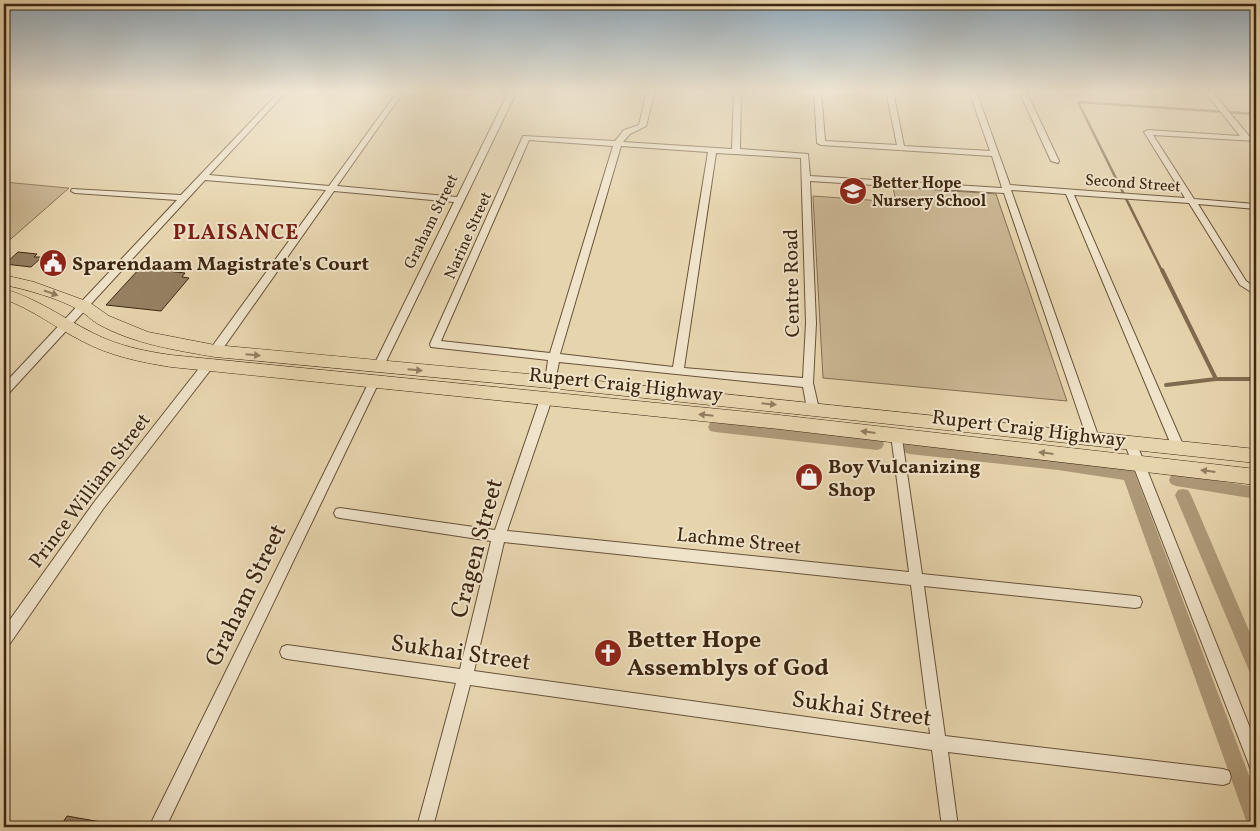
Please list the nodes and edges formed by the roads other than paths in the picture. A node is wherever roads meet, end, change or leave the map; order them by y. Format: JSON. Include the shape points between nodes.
{"nodes":[{"id":1,"x":246,"y":130,"type":"edge"},
{"id":2,"x":373,"y":130,"type":"edge"},
{"id":3,"x":495,"y":130,"type":"edge"},
{"id":4,"x":633,"y":130,"type":"edge"},
{"id":5,"x":737,"y":130,"type":"edge"},
{"id":6,"x":820,"y":130,"type":"edge"},
{"id":7,"x":897,"y":130,"type":"edge"},
{"id":8,"x":987,"y":130,"type":"edge"},
{"id":9,"x":1040,"y":130,"type":"edge"},
{"id":10,"x":1239,"y":130,"type":"edge"},
{"id":11,"x":1246,"y":138,"type":"junction"},
{"id":12,"x":1256,"y":139,"type":"edge"},
{"id":13,"x":618,"y":143,"type":"junction"},
{"id":14,"x":901,"y":148,"type":"junction"},
{"id":15,"x":712,"y":150,"type":"junction"},
{"id":16,"x":736,"y":151,"type":"junction"},
{"id":17,"x":995,"y":154,"type":"junction"},
{"id":18,"x":1055,"y":161,"type":"dead end"},
{"id":19,"x":202,"y":177,"type":"junction"},
{"id":20,"x":807,"y":178,"type":"junction"},
{"id":21,"x":331,"y":189,"type":"junction"},
{"id":22,"x":1007,"y":189,"type":"junction"},
{"id":23,"x":75,"y":191,"type":"dead end"},
{"id":24,"x":1069,"y":192,"type":"junction"},
{"id":25,"x":183,"y":198,"type":"junction"},
{"id":26,"x":460,"y":200,"type":"junction"},
{"id":27,"x":1191,"y":201,"type":"junction"},
{"id":28,"x":1256,"y":206,"type":"edge"},
{"id":29,"x":4,"y":280,"type":"edge"},
{"id":30,"x":1256,"y":292,"type":"edge"},
{"id":31,"x":4,"y":294,"type":"edge"},
{"id":32,"x":84,"y":306,"type":"junction"},
{"id":33,"x":66,"y":324,"type":"junction"},
{"id":34,"x":554,"y":357,"type":"junction"},
{"id":35,"x":211,"y":358,"type":"junction"},
{"id":36,"x":678,"y":371,"type":"junction"},
{"id":37,"x":376,"y":374,"type":"junction"},
{"id":38,"x":550,"y":382,"type":"junction"},
{"id":39,"x":808,"y":383,"type":"junction"},
{"id":40,"x":4,"y":391,"type":"edge"},
{"id":41,"x":546,"y":399,"type":"junction"},
{"id":42,"x":813,"y":409,"type":"junction"},
{"id":43,"x":897,"y":435,"type":"junction"},
{"id":44,"x":1093,"y":438,"type":"junction"},
{"id":45,"x":1130,"y":442,"type":"junction"},
{"id":46,"x":1178,"y":447,"type":"junction"},
{"id":47,"x":1256,"y":456,"type":"edge"},
{"id":48,"x":1139,"y":464,"type":"junction"},
{"id":49,"x":1256,"y":477,"type":"edge"},
{"id":50,"x":340,"y":512,"type":"dead end"},
{"id":51,"x":499,"y":536,"type":"junction"},
{"id":52,"x":915,"y":578,"type":"junction"},
{"id":53,"x":1135,"y":602,"type":"dead end"},
{"id":54,"x":4,"y":640,"type":"edge"},
{"id":55,"x":287,"y":652,"type":"dead end"},
{"id":56,"x":466,"y":677,"type":"junction"},
{"id":57,"x":938,"y":743,"type":"junction"},
{"id":58,"x":1256,"y":762,"type":"edge"},
{"id":59,"x":1223,"y":777,"type":"dead end"},
{"id":60,"x":157,"y":827,"type":"edge"},
{"id":61,"x":425,"y":827,"type":"edge"},
{"id":62,"x":950,"y":827,"type":"edge"}],
"edges":[{"from":1,"to":19,"type":"street"},
{"from":2,"to":21,"type":"street","name":"Prince William Street"},
{"from":3,"to":26,"type":"street","name":"Graham Street"},
{"from":4,"to":13,"type":"street"},
{"from":5,"to":16,"type":"street"},
{"from":6,"to":14,"type":"street","via":[[821,143]]},
{"from":7,"to":14,"type":"street"},
{"from":8,"to":17,"type":"street"},
{"from":9,"to":18,"type":"street"},
{"from":10,"to":11,"type":"street"},
{"from":11,"to":12,"type":"street"},
{"from":11,"to":27,"type":"street","via":[[1148,132]]},
{"from":13,"to":15,"type":"street"},
{"from":13,"to":34,"type":"street"},
{"from":13,"to":34,"type":"street","name":"Narine Street","via":[[526,138],[435,344]]},
{"from":14,"to":17,"type":"street"},
{"from":15,"to":16,"type":"street"},
{"from":15,"to":36,"type":"street"},
{"from":16,"to":20,"type":"street","name":"Centre Road","via":[[806,156]]},
{"from":17,"to":22,"type":"street"},
{"from":19,"to":21,"type":"street"},
{"from":19,"to":25,"type":"street"},
{"from":20,"to":22,"type":"street","name":"Second Street"},
{"from":20,"to":39,"type":"street","name":"Centre Road","via":[[811,323]]},
{"from":21,"to":26,"type":"street"},
{"from":21,"to":35,"type":"street","name":"Prince William Street"},
{"from":22,"to":24,"type":"street","name":"Second Street"},
{"from":22,"to":44,"type":"street"},
{"from":23,"to":25,"type":"street"},
{"from":24,"to":27,"type":"street","name":"Second Street"},
{"from":24,"to":46,"type":"street"},
{"from":25,"to":32,"type":"street"},
{"from":26,"to":37,"type":"street","name":"Graham Street"},
{"from":27,"to":28,"type":"street","name":"Second Street"},
{"from":27,"to":30,"type":"street","via":[[1244,284]]},
{"from":29,"to":32,"type":"main road","name":"Rupert Craig Highway","one_way":true,"via":[[29,285]]},
{"from":31,"to":33,"type":"main road","name":"Rupert Craig Highway"},
{"from":32,"to":33,"type":"street"},
{"from":32,"to":35,"type":"main road","name":"Rupert Craig Highway","via":[[103,320]]},
{"from":33,"to":35,"type":"main road","name":"Rupert Craig Highway","via":[[100,343],[134,354]]},
{"from":33,"to":40,"type":"street"},
{"from":34,"to":36,"type":"street"},
{"from":34,"to":38,"type":"street"},
{"from":35,"to":37,"type":"main road","name":"Rupert Craig Highway"},
{"from":35,"to":54,"type":"street","name":"Prince William Street","via":[[99,505]]},
{"from":36,"to":39,"type":"street"},
{"from":37,"to":38,"type":"main road","name":"Rupert Craig Highway","one_way":true},
{"from":37,"to":41,"type":"main road","name":"Rupert Craig Highway"},
{"from":37,"to":60,"type":"street","name":"Graham Street"},
{"from":38,"to":42,"type":"main road","name":"Rupert Craig Highway","one_way":true},
{"from":39,"to":42,"type":"street","name":"Centre Road"},
{"from":43,"to":41,"type":"main road","name":"Rupert Craig Highway","one_way":true},
{"from":41,"to":51,"type":"street","name":"Cragen Street"},
{"from":42,"to":44,"type":"main road","name":"Rupert Craig Highway"},
{"from":48,"to":43,"type":"main road","name":"Rupert Craig Highway","one_way":true},
{"from":43,"to":52,"type":"street"},
{"from":44,"to":45,"type":"main road","name":"Rupert Craig Highway"},
{"from":45,"to":46,"type":"main road","name":"Rupert Craig Highway"},
{"from":45,"to":48,"type":"street"},
{"from":46,"to":47,"type":"main road","name":"Rupert Craig Highway"},
{"from":49,"to":48,"type":"main road","name":"Rupert Craig Highway","one_way":true},
{"from":48,"to":58,"type":"street"},
{"from":50,"to":51,"type":"street","name":"Lachme Street"},
{"from":51,"to":52,"type":"street","name":"Lachme Street"},
{"from":51,"to":56,"type":"street","name":"Cragen Street"},
{"from":52,"to":53,"type":"street","name":"Lachme Street"},
{"from":52,"to":57,"type":"street"},
{"from":55,"to":56,"type":"street","name":"Sukhai Street"},
{"from":56,"to":57,"type":"street","name":"Sukhai Street"},
{"from":56,"to":61,"type":"street","name":"Cragen Street"},
{"from":57,"to":59,"type":"street","name":"Sukhai Street"},
{"from":57,"to":62,"type":"street"}]}
